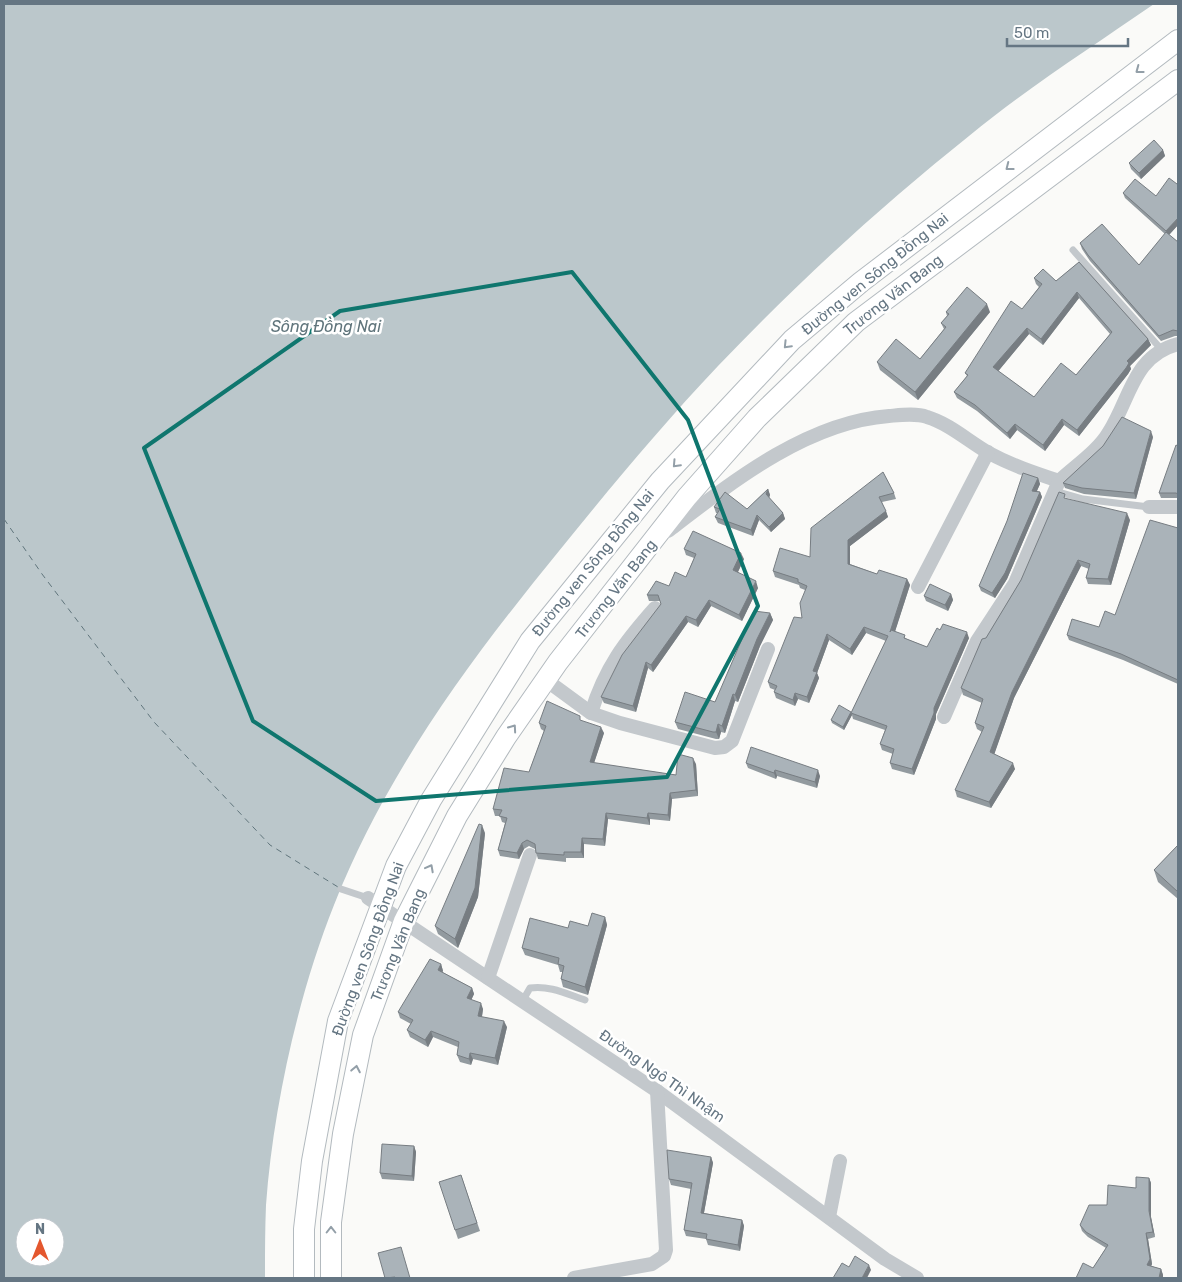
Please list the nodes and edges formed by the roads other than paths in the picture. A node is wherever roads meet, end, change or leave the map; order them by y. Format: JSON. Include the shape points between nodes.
{"nodes":[{"id":1,"x":1178,"y":40,"type":"edge"},
{"id":2,"x":1178,"y":80,"type":"edge"},
{"id":3,"x":1073,"y":250,"type":"dead end"},
{"id":4,"x":1178,"y":344,"type":"edge"},
{"id":5,"x":1161,"y":349,"type":"junction"},
{"id":6,"x":988,"y":452,"type":"junction"},
{"id":7,"x":1057,"y":486,"type":"junction"},
{"id":8,"x":1149,"y":507,"type":"joint"},
{"id":9,"x":1178,"y":507,"type":"edge"},
{"id":10,"x":650,"y":544,"type":"junction"},
{"id":11,"x":918,"y":586,"type":"dead end"},
{"id":12,"x":655,"y":608,"type":"edge"},
{"id":13,"x":768,"y":649,"type":"dead end"},
{"id":14,"x":546,"y":680,"type":"junction"},
{"id":15,"x":591,"y":713,"type":"junction"},
{"id":16,"x":944,"y":717,"type":"dead end"},
{"id":17,"x":530,"y":855,"type":"dead end"},
{"id":18,"x":341,"y":889,"type":"dead end"},
{"id":19,"x":377,"y":904,"type":"junction"},
{"id":20,"x":404,"y":922,"type":"junction"},
{"id":21,"x":488,"y":978,"type":"junction"},
{"id":22,"x":524,"y":1000,"type":"junction"},
{"id":23,"x":584,"y":1000,"type":"dead end"},
{"id":24,"x":657,"y":1091,"type":"junction"},
{"id":25,"x":840,"y":1161,"type":"dead end"},
{"id":26,"x":829,"y":1217,"type":"junction"},
{"id":27,"x":304,"y":1278,"type":"edge"},
{"id":28,"x":331,"y":1278,"type":"edge"},
{"id":29,"x":574,"y":1278,"type":"edge"},
{"id":30,"x":917,"y":1278,"type":"edge"}],
"edges":[{"from":1,"to":19,"type":"main road","name":"Đường ven Sông Đồng Nai","one_way":true,"via":[[885,264],[799,334],[660,481],[530,641],[431,800]]},
{"from":2,"to":10,"type":"main road","name":"Trương Văn Bang","via":[[856,322],[757,418]]},
{"from":3,"to":5,"type":"lane"},
{"from":4,"to":5,"type":"street"},
{"from":5,"to":7,"type":"street","via":[[1140,370],[1104,440]]},
{"from":6,"to":7,"type":"street"},
{"from":6,"to":10,"type":"street","via":[[940,421],[924,416],[867,417],[852,421],[810,437],[728,485]]},
{"from":6,"to":11,"type":"street"},
{"from":7,"to":8,"type":"lane","via":[[1083,499]]},
{"from":7,"to":16,"type":"street","via":[[1017,578],[977,641]]},
{"from":8,"to":9,"type":"street"},
{"from":10,"to":14,"type":"main road","name":"Trương Văn Bang"},
{"from":12,"to":15,"type":"street","via":[[611,662]]},
{"from":13,"to":15,"type":"street","via":[[732,741],[724,747],[686,742]]},
{"from":14,"to":15,"type":"street"},
{"from":20,"to":14,"type":"main road","name":"Trương Văn Bang","one_way":true,"via":[[457,816]]},
{"from":17,"to":21,"type":"street"},
{"from":18,"to":19,"type":"lane"},
{"from":19,"to":20,"type":"street","name":"Đường Ngô Thì Nhậm"},
{"from":19,"to":27,"type":"main road","name":"Đường ven Sông Đồng Nai","via":[[338,1021],[326,1078],[304,1229]]},
{"from":20,"to":21,"type":"street","name":"Đường Ngô Thì Nhậm"},
{"from":28,"to":20,"type":"main road","name":"Trương Văn Bang","one_way":true,"via":[[331,1222],[363,1035]]},
{"from":21,"to":22,"type":"street","name":"Đường Ngô Thì Nhậm"},
{"from":22,"to":23,"type":"lane","via":[[530,988],[537,986]]},
{"from":22,"to":24,"type":"street","name":"Đường Ngô Thì Nhậm"},
{"from":24,"to":26,"type":"street","name":"Đường Ngô Thì Nhậm"},
{"from":24,"to":29,"type":"street","via":[[664,1256],[652,1264]]},
{"from":25,"to":26,"type":"street"},
{"from":26,"to":30,"type":"street","name":"Đường Ngô Thì Nhậm","via":[[885,1259]]}]}
